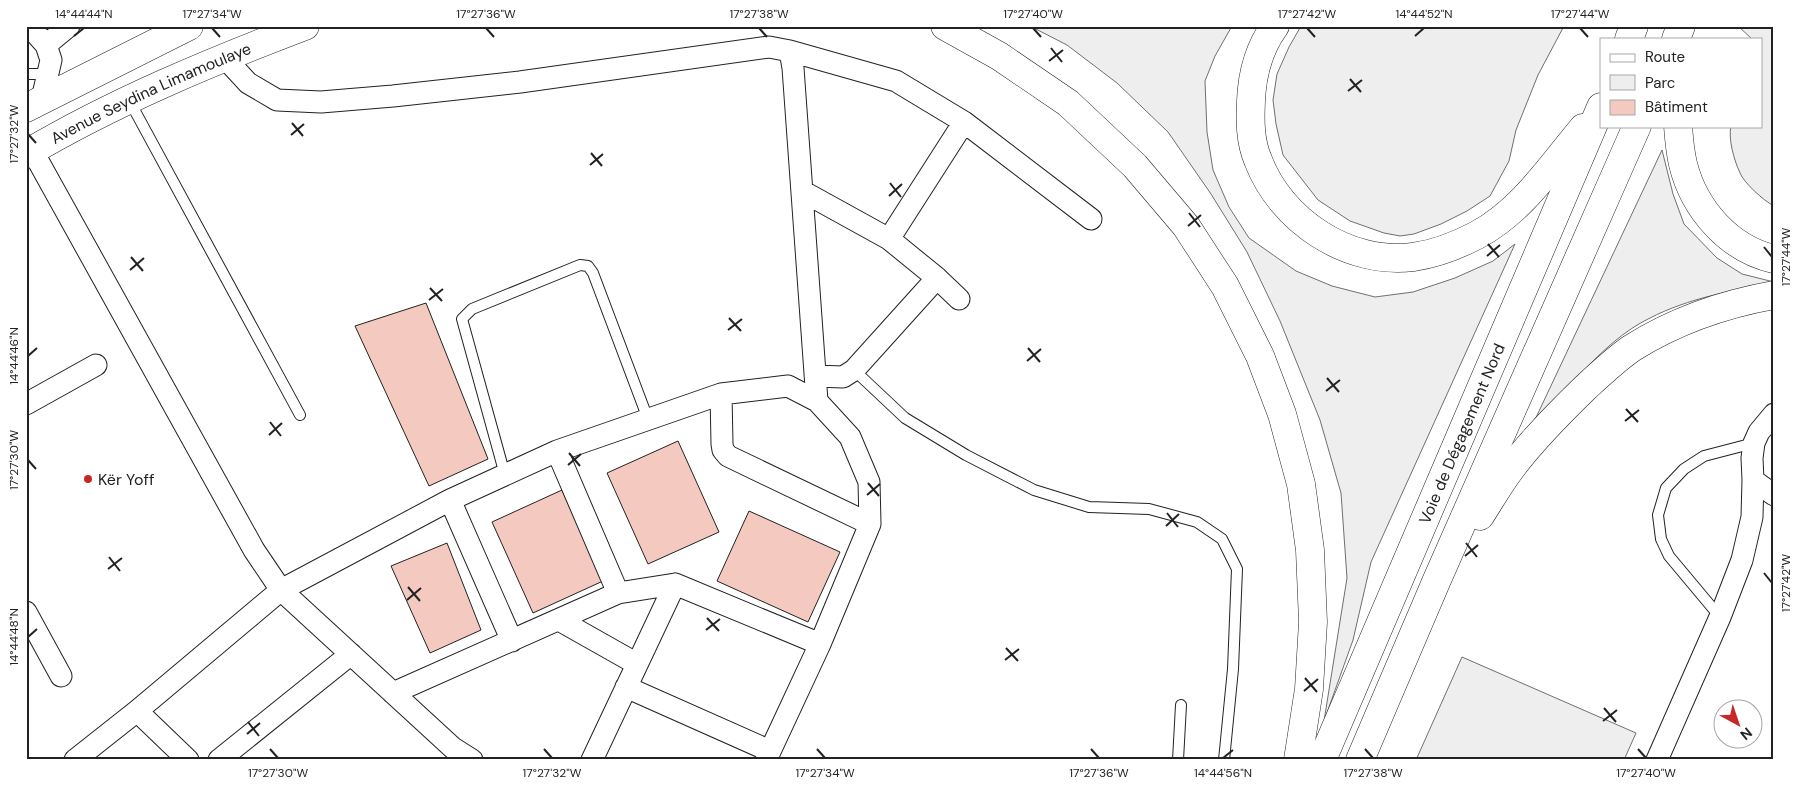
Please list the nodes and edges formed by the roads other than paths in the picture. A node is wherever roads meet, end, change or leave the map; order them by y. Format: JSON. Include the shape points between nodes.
{"nodes":[{"id":1,"x":29,"y":26,"type":"edge"},
{"id":2,"x":69,"y":26,"type":"edge"},
{"id":3,"x":189,"y":26,"type":"edge"},
{"id":4,"x":305,"y":26,"type":"edge"},
{"id":5,"x":946,"y":26,"type":"edge"},
{"id":6,"x":1274,"y":26,"type":"edge"},
{"id":7,"x":1634,"y":26,"type":"edge"},
{"id":8,"x":1681,"y":26,"type":"edge"},
{"id":9,"x":1629,"y":38,"type":"edge"},
{"id":10,"x":1676,"y":38,"type":"edge"},
{"id":11,"x":46,"y":45,"type":"junction"},
{"id":12,"x":790,"y":51,"type":"junction"},
{"id":13,"x":225,"y":58,"type":"junction"},
{"id":14,"x":26,"y":74,"type":"edge"},
{"id":15,"x":39,"y":94,"type":"edge"},
{"id":16,"x":128,"y":100,"type":"junction"},
{"id":17,"x":1600,"y":107,"type":"edge"},
{"id":18,"x":1600,"y":108,"type":"edge"},
{"id":19,"x":964,"y":122,"type":"junction"},
{"id":20,"x":1636,"y":128,"type":"edge"},
{"id":21,"x":1678,"y":128,"type":"edge"},
{"id":22,"x":29,"y":152,"type":"edge"},
{"id":23,"x":802,"y":191,"type":"junction"},
{"id":24,"x":1091,"y":219,"type":"dead end"},
{"id":25,"x":889,"y":238,"type":"junction"},
{"id":26,"x":1774,"y":259,"type":"edge"},
{"id":27,"x":937,"y":278,"type":"junction"},
{"id":28,"x":1774,"y":295,"type":"edge"},
{"id":29,"x":959,"y":299,"type":"dead end"},
{"id":30,"x":96,"y":365,"type":"dead end"},
{"id":31,"x":854,"y":370,"type":"junction"},
{"id":32,"x":816,"y":376,"type":"junction"},
{"id":33,"x":722,"y":394,"type":"junction"},
{"id":34,"x":817,"y":401,"type":"junction"},
{"id":35,"x":26,"y":404,"type":"edge"},
{"id":36,"x":300,"y":414,"type":"dead end"},
{"id":37,"x":1774,"y":414,"type":"edge"},
{"id":38,"x":648,"y":419,"type":"junction"},
{"id":39,"x":1754,"y":443,"type":"junction"},
{"id":40,"x":557,"y":451,"type":"junction"},
{"id":41,"x":505,"y":475,"type":"junction"},
{"id":42,"x":1753,"y":480,"type":"junction"},
{"id":43,"x":1774,"y":495,"type":"edge"},
{"id":44,"x":450,"y":500,"type":"junction"},
{"id":45,"x":870,"y":524,"type":"junction"},
{"id":46,"x":1436,"y":582,"type":"junction"},
{"id":47,"x":675,"y":584,"type":"junction"},
{"id":48,"x":281,"y":590,"type":"junction"},
{"id":49,"x":618,"y":593,"type":"junction"},
{"id":50,"x":26,"y":612,"type":"edge"},
{"id":51,"x":1720,"y":618,"type":"junction"},
{"id":52,"x":559,"y":620,"type":"junction"},
{"id":53,"x":512,"y":641,"type":"junction"},
{"id":54,"x":820,"y":644,"type":"junction"},
{"id":55,"x":351,"y":654,"type":"junction"},
{"id":56,"x":637,"y":664,"type":"junction"},
{"id":57,"x":61,"y":676,"type":"dead end"},
{"id":58,"x":626,"y":687,"type":"junction"},
{"id":59,"x":393,"y":693,"type":"junction"},
{"id":60,"x":1181,"y":705,"type":"dead end"},
{"id":61,"x":137,"y":711,"type":"junction"},
{"id":62,"x":446,"y":754,"type":"edge"},
{"id":63,"x":768,"y":755,"type":"edge"},
{"id":64,"x":75,"y":760,"type":"edge"},
{"id":65,"x":188,"y":760,"type":"edge"},
{"id":66,"x":219,"y":760,"type":"edge"},
{"id":67,"x":472,"y":760,"type":"edge"},
{"id":68,"x":592,"y":760,"type":"edge"},
{"id":69,"x":1178,"y":760,"type":"edge"},
{"id":70,"x":1224,"y":760,"type":"edge"},
{"id":71,"x":1298,"y":760,"type":"edge"},
{"id":72,"x":1322,"y":760,"type":"edge"},
{"id":73,"x":1360,"y":760,"type":"edge"},
{"id":74,"x":1657,"y":760,"type":"edge"}],
"edges":[{"from":1,"to":11,"type":"street"},
{"from":2,"to":11,"type":"street"},
{"from":3,"to":15,"type":"highway"},
{"from":4,"to":13,"type":"highway","name":"Avenue Seydina Limamoulaye"},
{"from":5,"to":71,"type":"highway","via":[[999,56],[1068,103],[1135,166],[1186,226],[1220,279],[1260,356],[1282,414],[1301,484],[1310,550],[1313,622],[1309,689]]},
{"from":6,"to":17,"type":"highway","via":[[1258,60],[1252,86],[1250,132],[1258,160],[1283,202],[1304,224],[1347,248],[1373,255],[1412,257],[1433,253],[1476,236],[1496,223],[1527,196]]},
{"from":7,"to":9,"type":"highway"},
{"from":8,"to":10,"type":"highway"},
{"from":11,"to":15,"type":"street","via":[[51,60]]},
{"from":12,"to":13,"type":"street","via":[[769,47],[520,82],[321,102],[277,100],[248,83]]},
{"from":12,"to":19,"type":"street","via":[[896,81]]},
{"from":12,"to":23,"type":"street"},
{"from":13,"to":16,"type":"highway","name":"Avenue Seydina Limamoulaye"},
{"from":14,"to":15,"type":"lane"},
{"from":16,"to":22,"type":"highway","name":"Avenue Seydina Limamoulaye"},
{"from":16,"to":36,"type":"lane"},
{"from":18,"to":72,"type":"highway","name":"Voie de Dégagement Nord"},
{"from":19,"to":24,"type":"street"},
{"from":19,"to":25,"type":"street"},
{"from":20,"to":46,"type":"highway"},
{"from":21,"to":26,"type":"highway","via":[[1683,165],[1695,196],[1713,223],[1733,241],[1758,256]]},
{"from":22,"to":48,"type":"street","via":[[254,550]]},
{"from":23,"to":25,"type":"street"},
{"from":23,"to":32,"type":"street"},
{"from":25,"to":27,"type":"street"},
{"from":27,"to":29,"type":"street"},
{"from":27,"to":31,"type":"street"},
{"from":28,"to":46,"type":"highway","via":[[1754,298],[1678,324],[1631,349],[1598,376],[1508,473]]},
{"from":30,"to":35,"type":"street"},
{"from":31,"to":32,"type":"street","via":[[843,376]]},
{"from":31,"to":70,"type":"lane","via":[[905,418],[966,455],[1034,490],[1089,507],[1149,509],[1197,522],[1222,539],[1237,569],[1233,669]]},
{"from":32,"to":34,"type":"street"},
{"from":33,"to":34,"type":"street","via":[[788,386]]},
{"from":33,"to":38,"type":"street"},
{"from":33,"to":45,"type":"street","via":[[722,444],[728,456]]},
{"from":34,"to":45,"type":"street","via":[[850,437],[869,482]]},
{"from":37,"to":39,"type":"street"},
{"from":38,"to":40,"type":"street"},
{"from":38,"to":41,"type":"lane","via":[[594,273],[588,266],[580,264],[472,309],[462,319]]},
{"from":39,"to":42,"type":"street"},
{"from":39,"to":51,"type":"lane","via":[[1704,456],[1684,469],[1666,488],[1658,515],[1661,539],[1669,556]]},
{"from":40,"to":41,"type":"street"},
{"from":40,"to":49,"type":"street"},
{"from":41,"to":44,"type":"street"},
{"from":42,"to":43,"type":"street"},
{"from":42,"to":51,"type":"street","via":[[1752,517],[1742,560]]},
{"from":44,"to":48,"type":"street"},
{"from":44,"to":53,"type":"street"},
{"from":45,"to":54,"type":"street"},
{"from":46,"to":73,"type":"highway"},
{"from":47,"to":49,"type":"street"},
{"from":47,"to":54,"type":"street"},
{"from":47,"to":56,"type":"street"},
{"from":48,"to":55,"type":"street"},
{"from":48,"to":61,"type":"street"},
{"from":49,"to":52,"type":"street"},
{"from":50,"to":57,"type":"street"},
{"from":51,"to":74,"type":"street"},
{"from":52,"to":53,"type":"street"},
{"from":52,"to":56,"type":"street"},
{"from":53,"to":59,"type":"street"},
{"from":54,"to":63,"type":"street"},
{"from":55,"to":59,"type":"street"},
{"from":55,"to":66,"type":"street"},
{"from":56,"to":58,"type":"street"},
{"from":58,"to":63,"type":"street"},
{"from":58,"to":68,"type":"street"},
{"from":59,"to":62,"type":"street"},
{"from":60,"to":69,"type":"lane"},
{"from":61,"to":64,"type":"street"},
{"from":61,"to":65,"type":"street"},
{"from":62,"to":67,"type":"street"}]}
